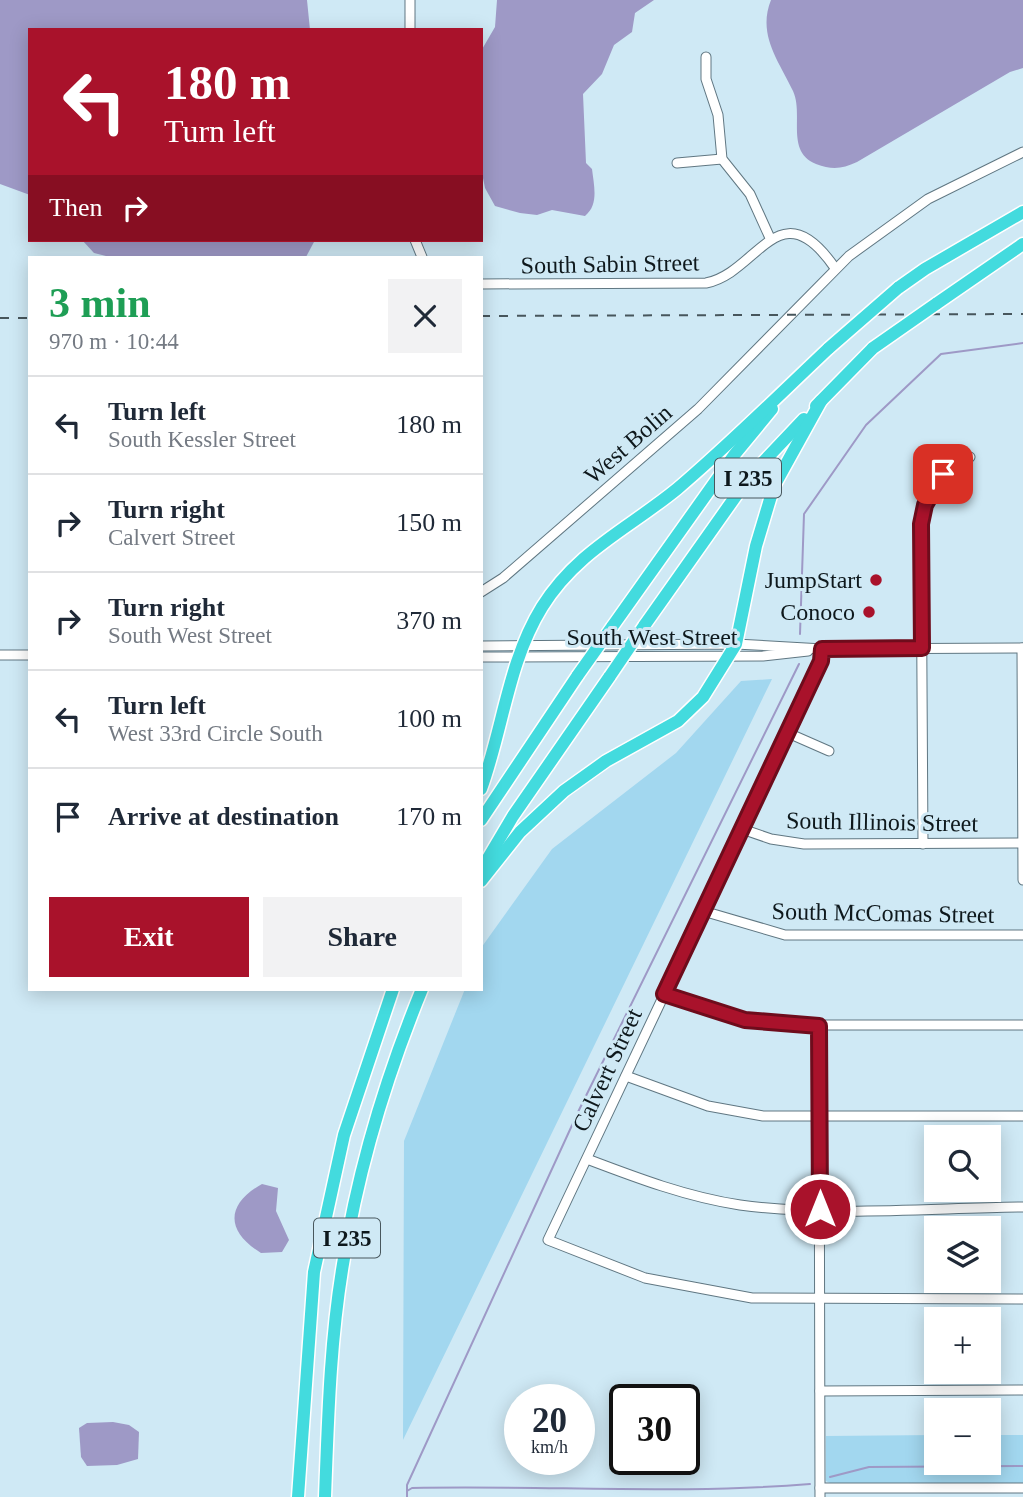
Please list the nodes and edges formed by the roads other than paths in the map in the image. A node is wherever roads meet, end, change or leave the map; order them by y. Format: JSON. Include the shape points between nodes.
{"nodes":[{"id":1,"x":410,"y":0,"type":"edge"},
{"id":2,"x":410,"y":28,"type":"edge"},
{"id":3,"x":706,"y":57,"type":"dead end"},
{"id":4,"x":1023,"y":152,"type":"edge"},
{"id":5,"x":722,"y":159,"type":"junction"},
{"id":6,"x":677,"y":163,"type":"dead end"},
{"id":7,"x":1023,"y":212,"type":"edge"},
{"id":8,"x":770,"y":238,"type":"junction"},
{"id":9,"x":1023,"y":244,"type":"edge"},
{"id":10,"x":835,"y":268,"type":"junction"},
{"id":11,"x":483,"y":284,"type":"edge"},
{"id":12,"x":796,"y":379,"type":"junction"},
{"id":13,"x":821,"y":401,"type":"junction"},
{"id":14,"x":971,"y":457,"type":"dead end"},
{"id":15,"x":483,"y":591,"type":"edge"},
{"id":16,"x":526,"y":645,"type":"junction"},
{"id":17,"x":483,"y":646,"type":"edge"},
{"id":18,"x":922,"y":648,"type":"junction"},
{"id":19,"x":1023,"y":648,"type":"edge"},
{"id":20,"x":822,"y":649,"type":"junction"},
{"id":21,"x":733,"y":650,"type":"junction"},
{"id":22,"x":0,"y":655,"type":"edge"},
{"id":23,"x":28,"y":655,"type":"edge"},
{"id":24,"x":483,"y":657,"type":"edge"},
{"id":25,"x":519,"y":657,"type":"junction"},
{"id":26,"x":788,"y":733,"type":"junction"},
{"id":27,"x":1023,"y":740,"type":"edge"},
{"id":28,"x":829,"y":751,"type":"dead end"},
{"id":29,"x":483,"y":782,"type":"edge"},
{"id":30,"x":483,"y":817,"type":"edge"},
{"id":31,"x":742,"y":829,"type":"junction"},
{"id":32,"x":1023,"y":843,"type":"edge"},
{"id":33,"x":923,"y":844,"type":"junction"},
{"id":34,"x":483,"y":867,"type":"edge"},
{"id":35,"x":483,"y":878,"type":"edge"},
{"id":36,"x":1023,"y":880,"type":"edge"},
{"id":37,"x":703,"y":911,"type":"junction"},
{"id":38,"x":1023,"y":935,"type":"edge"},
{"id":39,"x":392,"y":991,"type":"edge"},
{"id":40,"x":421,"y":991,"type":"edge"},
{"id":41,"x":664,"y":994,"type":"junction"},
{"id":42,"x":1023,"y":1025,"type":"edge"},
{"id":43,"x":819,"y":1026,"type":"junction"},
{"id":44,"x":626,"y":1076,"type":"junction"},
{"id":45,"x":1023,"y":1116,"type":"edge"},
{"id":46,"x":819,"y":1118,"type":"junction"},
{"id":47,"x":587,"y":1159,"type":"junction"},
{"id":48,"x":1023,"y":1207,"type":"edge"},
{"id":49,"x":820,"y":1209,"type":"junction"},
{"id":50,"x":820,"y":1299,"type":"junction"},
{"id":51,"x":1023,"y":1299,"type":"edge"},
{"id":52,"x":1023,"y":1390,"type":"edge"},
{"id":53,"x":820,"y":1391,"type":"junction"},
{"id":54,"x":1023,"y":1488,"type":"edge"},
{"id":55,"x":820,"y":1492,"type":"edge"},
{"id":56,"x":298,"y":1497,"type":"edge"},
{"id":57,"x":325,"y":1497,"type":"edge"}],
"edges":[{"from":1,"to":2,"type":"street"},
{"from":3,"to":5,"type":"street"},
{"from":4,"to":10,"type":"street","name":"West Bolin","via":[[928,199]]},
{"from":5,"to":6,"type":"street"},
{"from":5,"to":8,"type":"street","via":[[750,194]]},
{"from":7,"to":12,"type":"highway","number":"I 235","bridge":true,"via":[[898,288]]},
{"from":8,"to":10,"type":"street","via":[[807,238]]},
{"from":8,"to":11,"type":"street","name":"South Sabin Street","via":[[737,269],[706,283]]},
{"from":9,"to":13,"type":"highway","number":"I 235","bridge":true,"via":[[873,348]]},
{"from":10,"to":15,"type":"street","name":"West Bolin","via":[[698,409]]},
{"from":12,"to":16,"type":"highway","via":[[674,491],[582,557],[540,610]]},
{"from":12,"to":30,"type":"highway","number":"I 235","bridge":true,"via":[[735,454]]},
{"from":13,"to":21,"type":"highway","via":[[781,470],[768,504]]},
{"from":13,"to":34,"type":"highway","number":"I 235","bridge":true,"via":[[750,476],[513,816]]},
{"from":14,"to":18,"type":"street","via":[[951,466],[925,505],[920,552]]},
{"from":16,"to":17,"type":"street","name":"South West Street"},
{"from":16,"to":21,"type":"street","name":"South West Street"},
{"from":16,"to":25,"type":"highway"},
{"from":18,"to":19,"type":"street","name":"South West Street"},
{"from":18,"to":20,"type":"street","name":"South West Street"},
{"from":18,"to":33,"type":"street"},
{"from":19,"to":27,"type":"street"},
{"from":20,"to":21,"type":"street","name":"South West Street","via":[[763,656]]},
{"from":20,"to":26,"type":"street","name":"Calvert Street","via":[[821,661]]},
{"from":21,"to":25,"type":"street","name":"South West Street"},
{"from":21,"to":35,"type":"highway","via":[[690,712],[564,791],[520,832]]},
{"from":22,"to":23,"type":"street"},
{"from":24,"to":25,"type":"street","name":"South West Street"},
{"from":25,"to":29,"type":"highway"},
{"from":26,"to":28,"type":"street"},
{"from":26,"to":31,"type":"street","name":"Calvert Street"},
{"from":27,"to":32,"type":"street"},
{"from":31,"to":33,"type":"street","name":"South Illinois Street","via":[[796,844]]},
{"from":31,"to":37,"type":"street","name":"Calvert Street"},
{"from":32,"to":33,"type":"street","name":"South Illinois Street"},
{"from":32,"to":36,"type":"street"},
{"from":37,"to":38,"type":"street","name":"South McComas Street","via":[[785,934]]},
{"from":37,"to":41,"type":"street","name":"Calvert Street"},
{"from":39,"to":56,"type":"highway","number":"I 235","via":[[344,1135],[316,1260]]},
{"from":40,"to":57,"type":"highway","number":"I 235","via":[[375,1121],[346,1244],[334,1339]]},
{"from":41,"to":43,"type":"street","via":[[745,1020]]},
{"from":41,"to":44,"type":"street","name":"Calvert Street"},
{"from":42,"to":43,"type":"street"},
{"from":43,"to":46,"type":"street"},
{"from":44,"to":46,"type":"street","via":[[721,1109]]},
{"from":44,"to":47,"type":"street","name":"Calvert Street"},
{"from":45,"to":46,"type":"street"},
{"from":46,"to":49,"type":"street"},
{"from":47,"to":49,"type":"street","via":[[645,1182],[713,1200]]},
{"from":47,"to":50,"type":"street","name":"Calvert Street","via":[[548,1240],[616,1268],[682,1287],[752,1298]]},
{"from":48,"to":49,"type":"street"},
{"from":49,"to":50,"type":"street"},
{"from":50,"to":51,"type":"street"},
{"from":50,"to":53,"type":"street"},
{"from":52,"to":53,"type":"street"},
{"from":53,"to":55,"type":"street"},
{"from":54,"to":55,"type":"street"}]}
